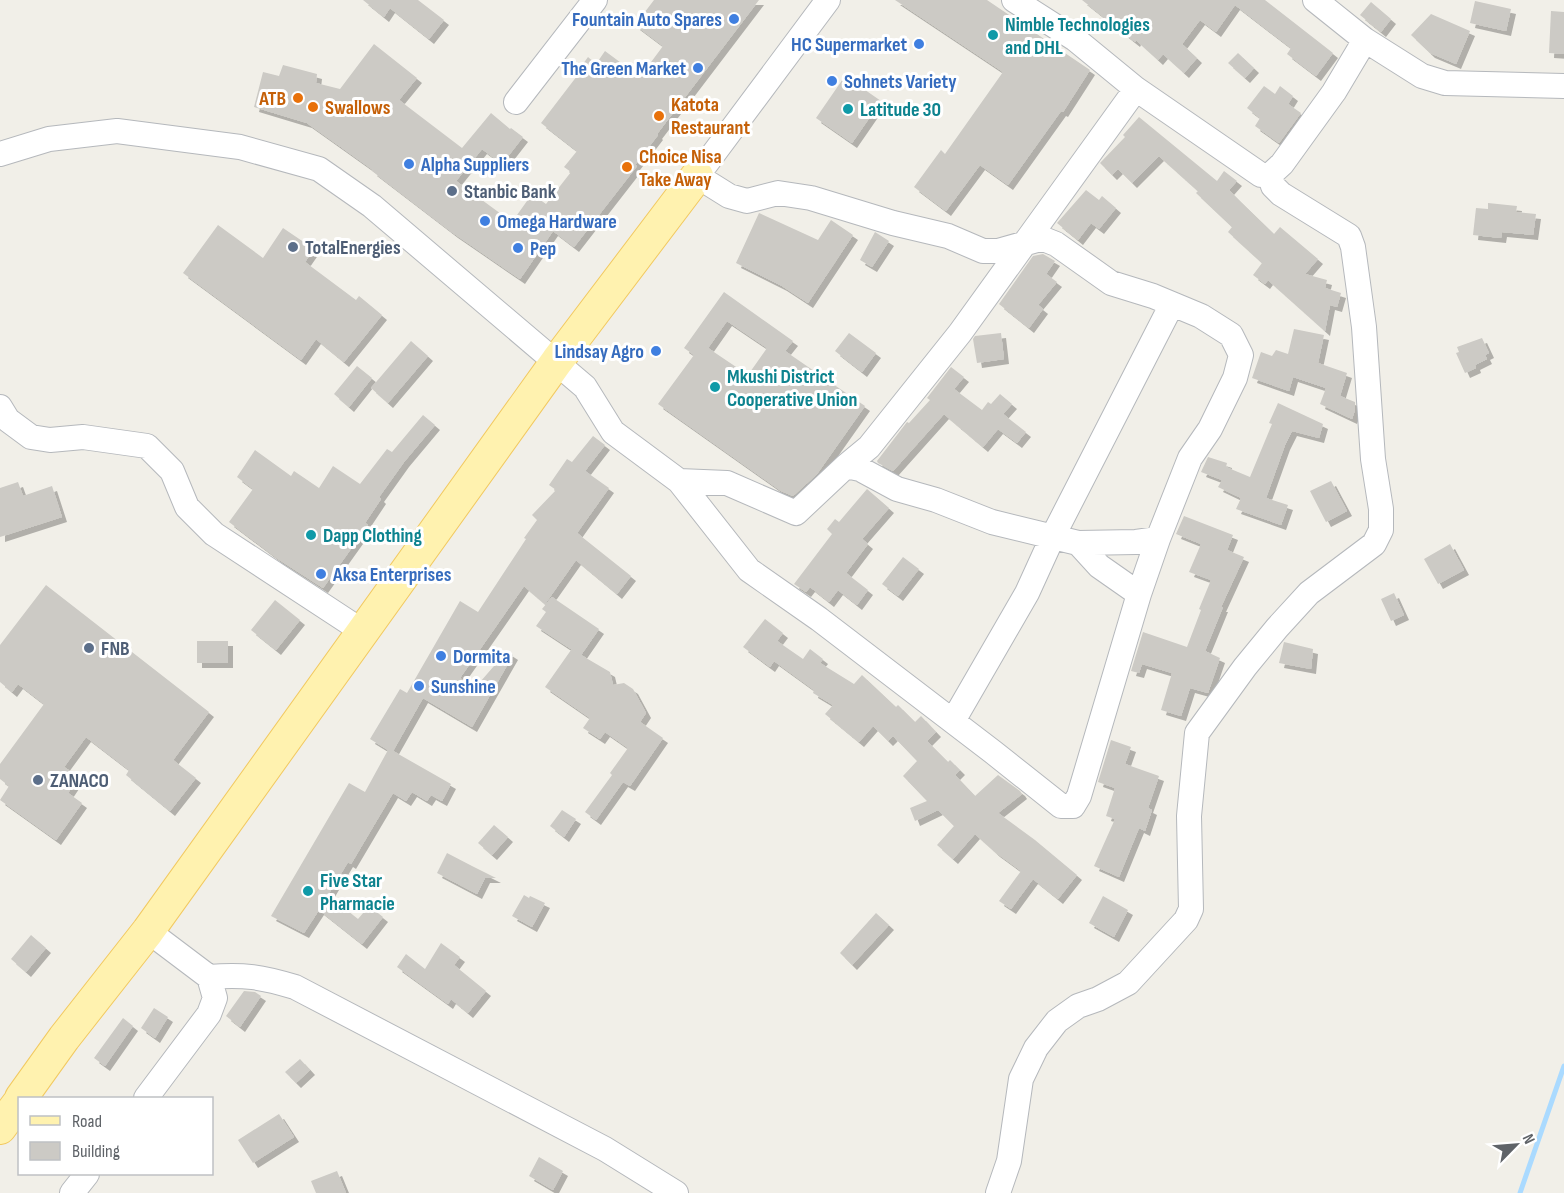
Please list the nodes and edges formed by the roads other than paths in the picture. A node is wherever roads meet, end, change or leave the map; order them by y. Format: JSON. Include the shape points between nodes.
{"nodes":[{"id":1,"x":595,"y":0,"type":"edge"},
{"id":2,"x":828,"y":0,"type":"edge"},
{"id":3,"x":1014,"y":0,"type":"edge"},
{"id":4,"x":1315,"y":0,"type":"edge"},
{"id":5,"x":1365,"y":40,"type":"junction"},
{"id":6,"x":1564,"y":86,"type":"edge"},
{"id":7,"x":1136,"y":89,"type":"junction"},
{"id":8,"x":516,"y":102,"type":"dead end"},
{"id":9,"x":0,"y":154,"type":"edge"},
{"id":10,"x":1269,"y":175,"type":"junction"},
{"id":11,"x":697,"y":176,"type":"junction"},
{"id":12,"x":1026,"y":242,"type":"junction"},
{"id":13,"x":1172,"y":304,"type":"junction"},
{"id":14,"x":556,"y":362,"type":"junction"},
{"id":15,"x":0,"y":407,"type":"edge"},
{"id":16,"x":846,"y":466,"type":"junction"},
{"id":17,"x":679,"y":481,"type":"junction"},
{"id":18,"x":1053,"y":536,"type":"junction"},
{"id":19,"x":1158,"y":538,"type":"junction"},
{"id":20,"x":1078,"y":543,"type":"junction"},
{"id":21,"x":1139,"y":594,"type":"junction"},
{"id":22,"x":362,"y":631,"type":"junction"},
{"id":23,"x":953,"y":721,"type":"junction"},
{"id":24,"x":148,"y":931,"type":"junction"},
{"id":25,"x":209,"y":977,"type":"junction"},
{"id":26,"x":22,"y":1097,"type":"edge"},
{"id":27,"x":147,"y":1097,"type":"edge"},
{"id":28,"x":18,"y":1103,"type":"edge"},
{"id":29,"x":0,"y":1128,"type":"edge"},
{"id":30,"x":86,"y":1175,"type":"edge"},
{"id":31,"x":72,"y":1193,"type":"edge"},
{"id":32,"x":676,"y":1193,"type":"edge"},
{"id":33,"x":998,"y":1193,"type":"edge"}],
"edges":[{"from":1,"to":8,"type":"street"},
{"from":2,"to":11,"type":"street"},
{"from":3,"to":7,"type":"street","via":[[1074,39]]},
{"from":4,"to":5,"type":"street"},
{"from":5,"to":6,"type":"street","via":[[1422,76],[1446,83]]},
{"from":5,"to":10,"type":"street","via":[[1334,92],[1282,164]]},
{"from":7,"to":10,"type":"street","via":[[1261,174]]},
{"from":7,"to":12,"type":"street"},
{"from":9,"to":14,"type":"street","via":[[49,139],[117,131],[240,147],[319,169],[372,206]]},
{"from":10,"to":33,"type":"street","via":[[1281,194],[1349,236],[1353,247],[1364,327],[1381,530],[1374,544],[1309,593],[1277,628],[1197,734],[1189,816],[1191,909],[1186,920],[1128,983],[1078,1006],[1057,1021],[1036,1048],[1021,1079],[1009,1161]]},
{"from":11,"to":12,"type":"street","via":[[729,196],[747,201],[778,194],[811,198],[948,236],[983,251]]},
{"from":11,"to":14,"type":"main road"},
{"from":12,"to":13,"type":"street","via":[[1046,240],[1056,244],[1111,283]]},
{"from":12,"to":16,"type":"street","via":[[895,416],[869,447]]},
{"from":13,"to":18,"type":"street"},
{"from":13,"to":19,"type":"street","via":[[1231,335],[1240,355],[1235,378],[1210,429],[1190,458]]},
{"from":14,"to":17,"type":"street","via":[[585,387],[612,432]]},
{"from":14,"to":22,"type":"main road"},
{"from":15,"to":22,"type":"street","via":[[8,420],[30,437],[83,437],[147,446],[172,471],[187,507],[214,534]]},
{"from":16,"to":17,"type":"street","via":[[796,513],[727,483]]},
{"from":16,"to":18,"type":"street","via":[[860,469],[897,489],[992,522]]},
{"from":17,"to":23,"type":"street","via":[[749,570]]},
{"from":18,"to":20,"type":"street"},
{"from":18,"to":23,"type":"street","via":[[1027,593]]},
{"from":19,"to":20,"type":"street","via":[[1136,543]]},
{"from":19,"to":21,"type":"street"},
{"from":20,"to":21,"type":"street","via":[[1100,566]]},
{"from":21,"to":23,"type":"street","via":[[1073,806],[1061,807]]},
{"from":22,"to":24,"type":"main road"},
{"from":24,"to":25,"type":"street"},
{"from":24,"to":26,"type":"main road"},
{"from":25,"to":27,"type":"street","via":[[215,998],[209,1014]]},
{"from":25,"to":32,"type":"street","via":[[262,977],[295,987],[605,1149]]},
{"from":28,"to":29,"type":"main road"},
{"from":30,"to":31,"type":"street"}]}
